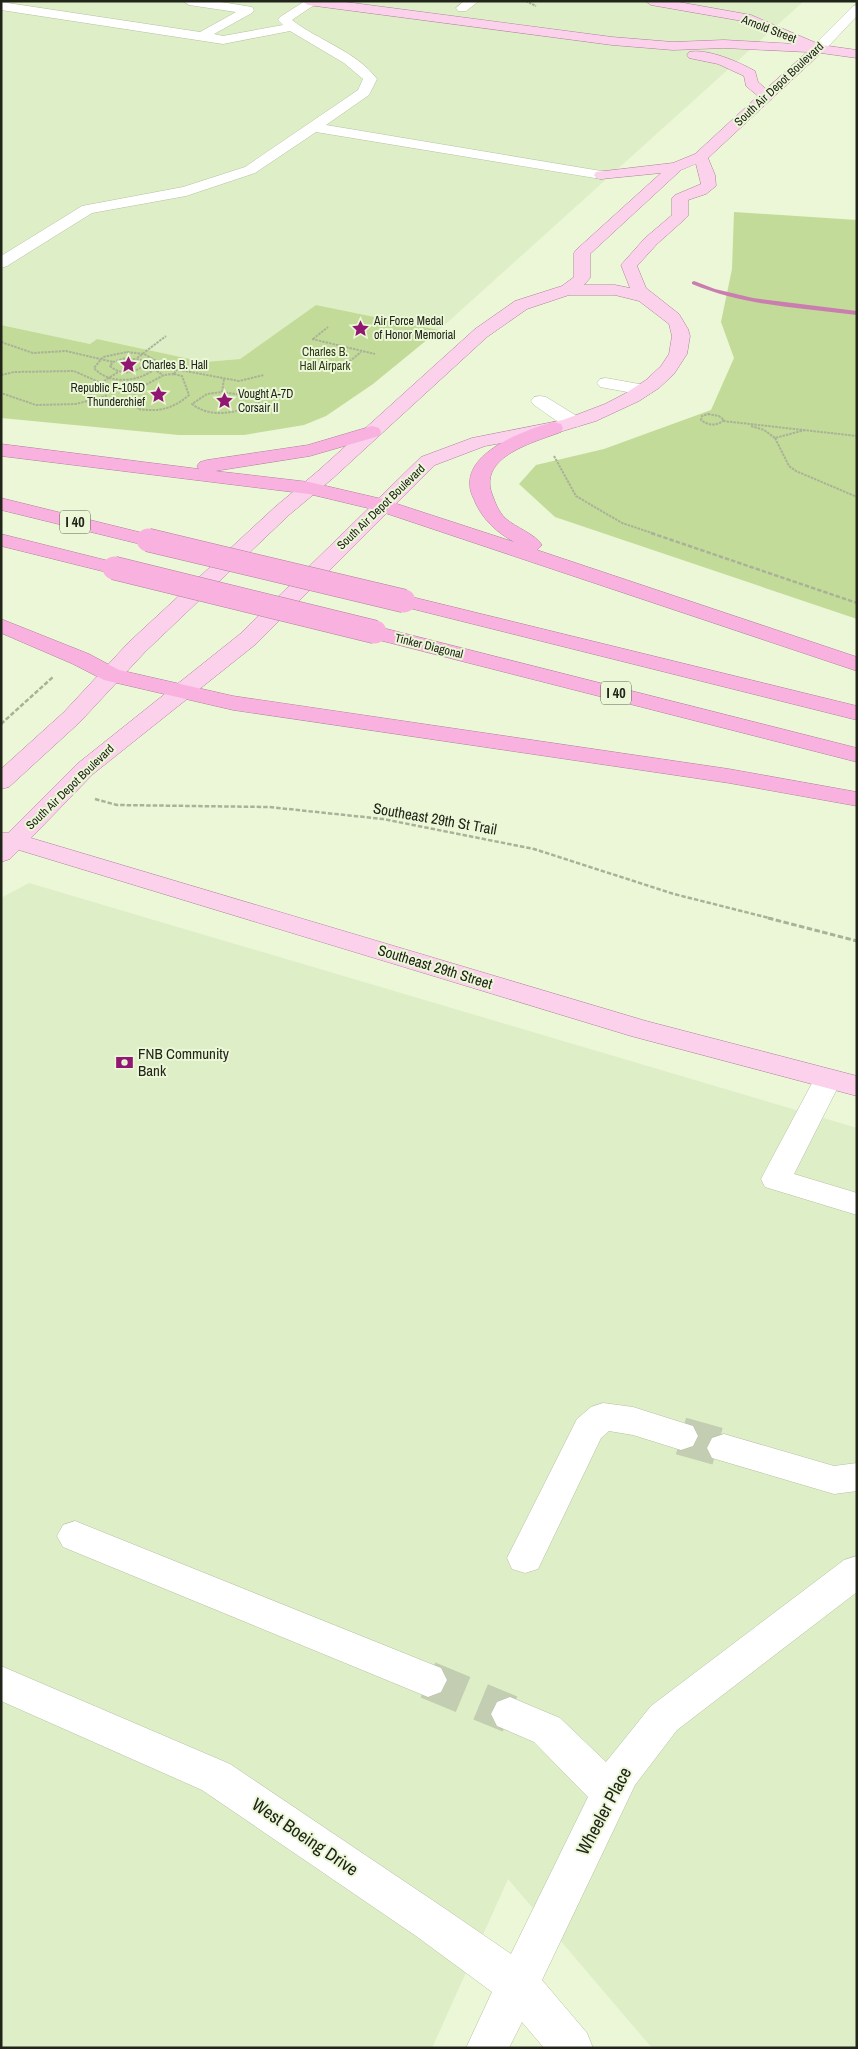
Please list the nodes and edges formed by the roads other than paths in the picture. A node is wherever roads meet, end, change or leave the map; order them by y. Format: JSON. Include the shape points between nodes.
{"nodes":[{"id":1,"x":189,"y":1,"type":"edge"},
{"id":2,"x":651,"y":1,"type":"edge"},
{"id":3,"x":312,"y":2,"type":"edge"},
{"id":4,"x":1,"y":6,"type":"edge"},
{"id":5,"x":857,"y":10,"type":"edge"},
{"id":6,"x":293,"y":27,"type":"junction"},
{"id":7,"x":202,"y":36,"type":"junction"},
{"id":8,"x":612,"y":42,"type":"junction"},
{"id":9,"x":818,"y":48,"type":"junction"},
{"id":10,"x":857,"y":54,"type":"edge"},
{"id":11,"x":857,"y":60,"type":"edge"},
{"id":12,"x":798,"y":67,"type":"junction"},
{"id":13,"x":766,"y":96,"type":"junction"},
{"id":14,"x":314,"y":127,"type":"junction"},
{"id":15,"x":700,"y":157,"type":"junction"},
{"id":16,"x":676,"y":167,"type":"junction"},
{"id":17,"x":601,"y":175,"type":"junction"},
{"id":18,"x":643,"y":197,"type":"junction"},
{"id":19,"x":1,"y":263,"type":"edge"},
{"id":20,"x":568,"y":290,"type":"junction"},
{"id":21,"x":646,"y":297,"type":"junction"},
{"id":22,"x":606,"y":383,"type":"dead end"},
{"id":23,"x":644,"y":390,"type":"junction"},
{"id":24,"x":540,"y":401,"type":"dead end"},
{"id":25,"x":573,"y":422,"type":"junction"},
{"id":26,"x":554,"y":428,"type":"junction"},
{"id":27,"x":372,"y":432,"type":"junction"},
{"id":28,"x":1,"y":450,"type":"edge"},
{"id":29,"x":145,"y":468,"type":"junction"},
{"id":30,"x":309,"y":488,"type":"junction"},
{"id":31,"x":1,"y":504,"type":"edge"},
{"id":32,"x":382,"y":505,"type":"junction"},
{"id":33,"x":1,"y":540,"type":"edge"},
{"id":34,"x":555,"y":562,"type":"junction"},
{"id":35,"x":1,"y":625,"type":"edge"},
{"id":36,"x":857,"y":664,"type":"edge"},
{"id":37,"x":112,"y":675,"type":"junction"},
{"id":38,"x":182,"y":692,"type":"junction"},
{"id":39,"x":857,"y":713,"type":"edge"},
{"id":40,"x":857,"y":755,"type":"edge"},
{"id":41,"x":1,"y":782,"type":"edge"},
{"id":42,"x":857,"y":799,"type":"edge"},
{"id":43,"x":5,"y":841,"type":"edge"},
{"id":44,"x":828,"y":1079,"type":"junction"},
{"id":45,"x":857,"y":1086,"type":"edge"},
{"id":46,"x":857,"y":1204,"type":"edge"},
{"id":47,"x":681,"y":1436,"type":"tunnel mouth"},
{"id":48,"x":724,"y":1448,"type":"tunnel mouth"},
{"id":49,"x":857,"y":1477,"type":"edge"},
{"id":50,"x":75,"y":1536,"type":"dead end"},
{"id":51,"x":524,"y":1558,"type":"dead end"},
{"id":52,"x":857,"y":1571,"type":"edge"},
{"id":53,"x":428,"y":1680,"type":"tunnel mouth"},
{"id":54,"x":1,"y":1682,"type":"edge"},
{"id":55,"x":510,"y":1714,"type":"tunnel mouth"},
{"id":56,"x":611,"y":1793,"type":"junction"},
{"id":57,"x":517,"y":1984,"type":"junction"},
{"id":58,"x":487,"y":2048,"type":"edge"},
{"id":59,"x":572,"y":2048,"type":"edge"}],
"edges":[{"from":1,"to":7,"type":"street","via":[[248,10]]},
{"from":2,"to":9,"type":"main road","name":"Arnold Street","via":[[751,19]]},
{"from":3,"to":6,"type":"street","via":[[284,20]]},
{"from":3,"to":8,"type":"main road"},
{"from":4,"to":7,"type":"street"},
{"from":5,"to":9,"type":"street","name":"South Air Depot Boulevard"},
{"from":6,"to":7,"type":"street","via":[[223,40]]},
{"from":6,"to":14,"type":"street","via":[[351,62],[370,79],[364,92]]},
{"from":8,"to":9,"type":"main road"},
{"from":8,"to":13,"type":"main road","via":[[723,60],[750,74],[751,82]]},
{"from":9,"to":10,"type":"main road","name":"Arnold Street"},
{"from":9,"to":12,"type":"main road","name":"South Air Depot Boulevard"},
{"from":11,"to":12,"type":"main road"},
{"from":12,"to":13,"type":"main road","name":"South Air Depot Boulevard"},
{"from":13,"to":15,"type":"main road","name":"South Air Depot Boulevard"},
{"from":14,"to":17,"type":"street"},
{"from":14,"to":19,"type":"street","via":[[250,170],[186,190],[87,209]]},
{"from":15,"to":16,"type":"main road","name":"South Air Depot Boulevard"},
{"from":15,"to":21,"type":"main road","name":"South Air Depot Boulevard","via":[[709,180],[708,186],[680,198],[680,216],[629,265],[632,279]]},
{"from":16,"to":17,"type":"main road"},
{"from":16,"to":18,"type":"main road","name":"South Air Depot Boulevard"},
{"from":17,"to":18,"type":"main road","via":[[628,183]]},
{"from":18,"to":20,"type":"main road","name":"South Air Depot Boulevard","via":[[582,253],[582,278]]},
{"from":20,"to":21,"type":"main road","via":[[614,290]]},
{"from":20,"to":27,"type":"main road","via":[[510,311],[481,333]]},
{"from":21,"to":23,"type":"main road","name":"South Air Depot Boulevard","via":[[674,317],[681,335],[678,354],[668,372]]},
{"from":22,"to":23,"type":"street"},
{"from":23,"to":25,"type":"main road","name":"South Air Depot Boulevard","via":[[617,405]]},
{"from":24,"to":25,"type":"street"},
{"from":25,"to":26,"type":"main road","name":"South Air Depot Boulevard"},
{"from":26,"to":32,"type":"main road","name":"South Air Depot Boulevard","via":[[486,440],[428,461]]},
{"from":26,"to":34,"type":"highway","via":[[500,451],[482,468],[478,478],[480,492],[494,518]]},
{"from":27,"to":29,"type":"highway","via":[[310,450],[251,460],[206,466]]},
{"from":27,"to":30,"type":"main road"},
{"from":28,"to":29,"type":"highway"},
{"from":29,"to":30,"type":"highway"},
{"from":30,"to":32,"type":"highway"},
{"from":30,"to":37,"type":"main road","via":[[137,647]]},
{"from":31,"to":39,"type":"highway","number":"I 40","bridge":true},
{"from":32,"to":34,"type":"highway"},
{"from":32,"to":38,"type":"main road","name":"South Air Depot Boulevard","via":[[248,639]]},
{"from":33,"to":40,"type":"highway","name":"Tinker Diagonal","number":"I 40","bridge":true},
{"from":34,"to":36,"type":"highway"},
{"from":35,"to":37,"type":"highway"},
{"from":37,"to":38,"type":"highway"},
{"from":37,"to":41,"type":"main road"},
{"from":38,"to":42,"type":"highway","via":[[233,703],[712,773]]},
{"from":38,"to":43,"type":"main road","name":"South Air Depot Boulevard","via":[[118,741]]},
{"from":43,"to":44,"type":"main road","name":"Southeast 29th Street","via":[[641,1029]]},
{"from":44,"to":45,"type":"main road","name":"Southeast 29th Street"},
{"from":44,"to":46,"type":"street","via":[[776,1179]]},
{"from":47,"to":51,"type":"street","via":[[633,1421],[603,1417],[589,1429]]},
{"from":48,"to":49,"type":"street","via":[[834,1480]]},
{"from":50,"to":53,"type":"street"},
{"from":52,"to":56,"type":"street","name":"Wheeler Place","via":[[664,1718],[621,1772]]},
{"from":54,"to":57,"type":"street","name":"West Boeing Drive","via":[[216,1776]]},
{"from":55,"to":56,"type":"street","via":[[547,1730]]},
{"from":56,"to":57,"type":"street","name":"Wheeler Place"},
{"from":57,"to":58,"type":"street","name":"Wheeler Place"},
{"from":57,"to":59,"type":"street","name":"West Boeing Drive"}]}
